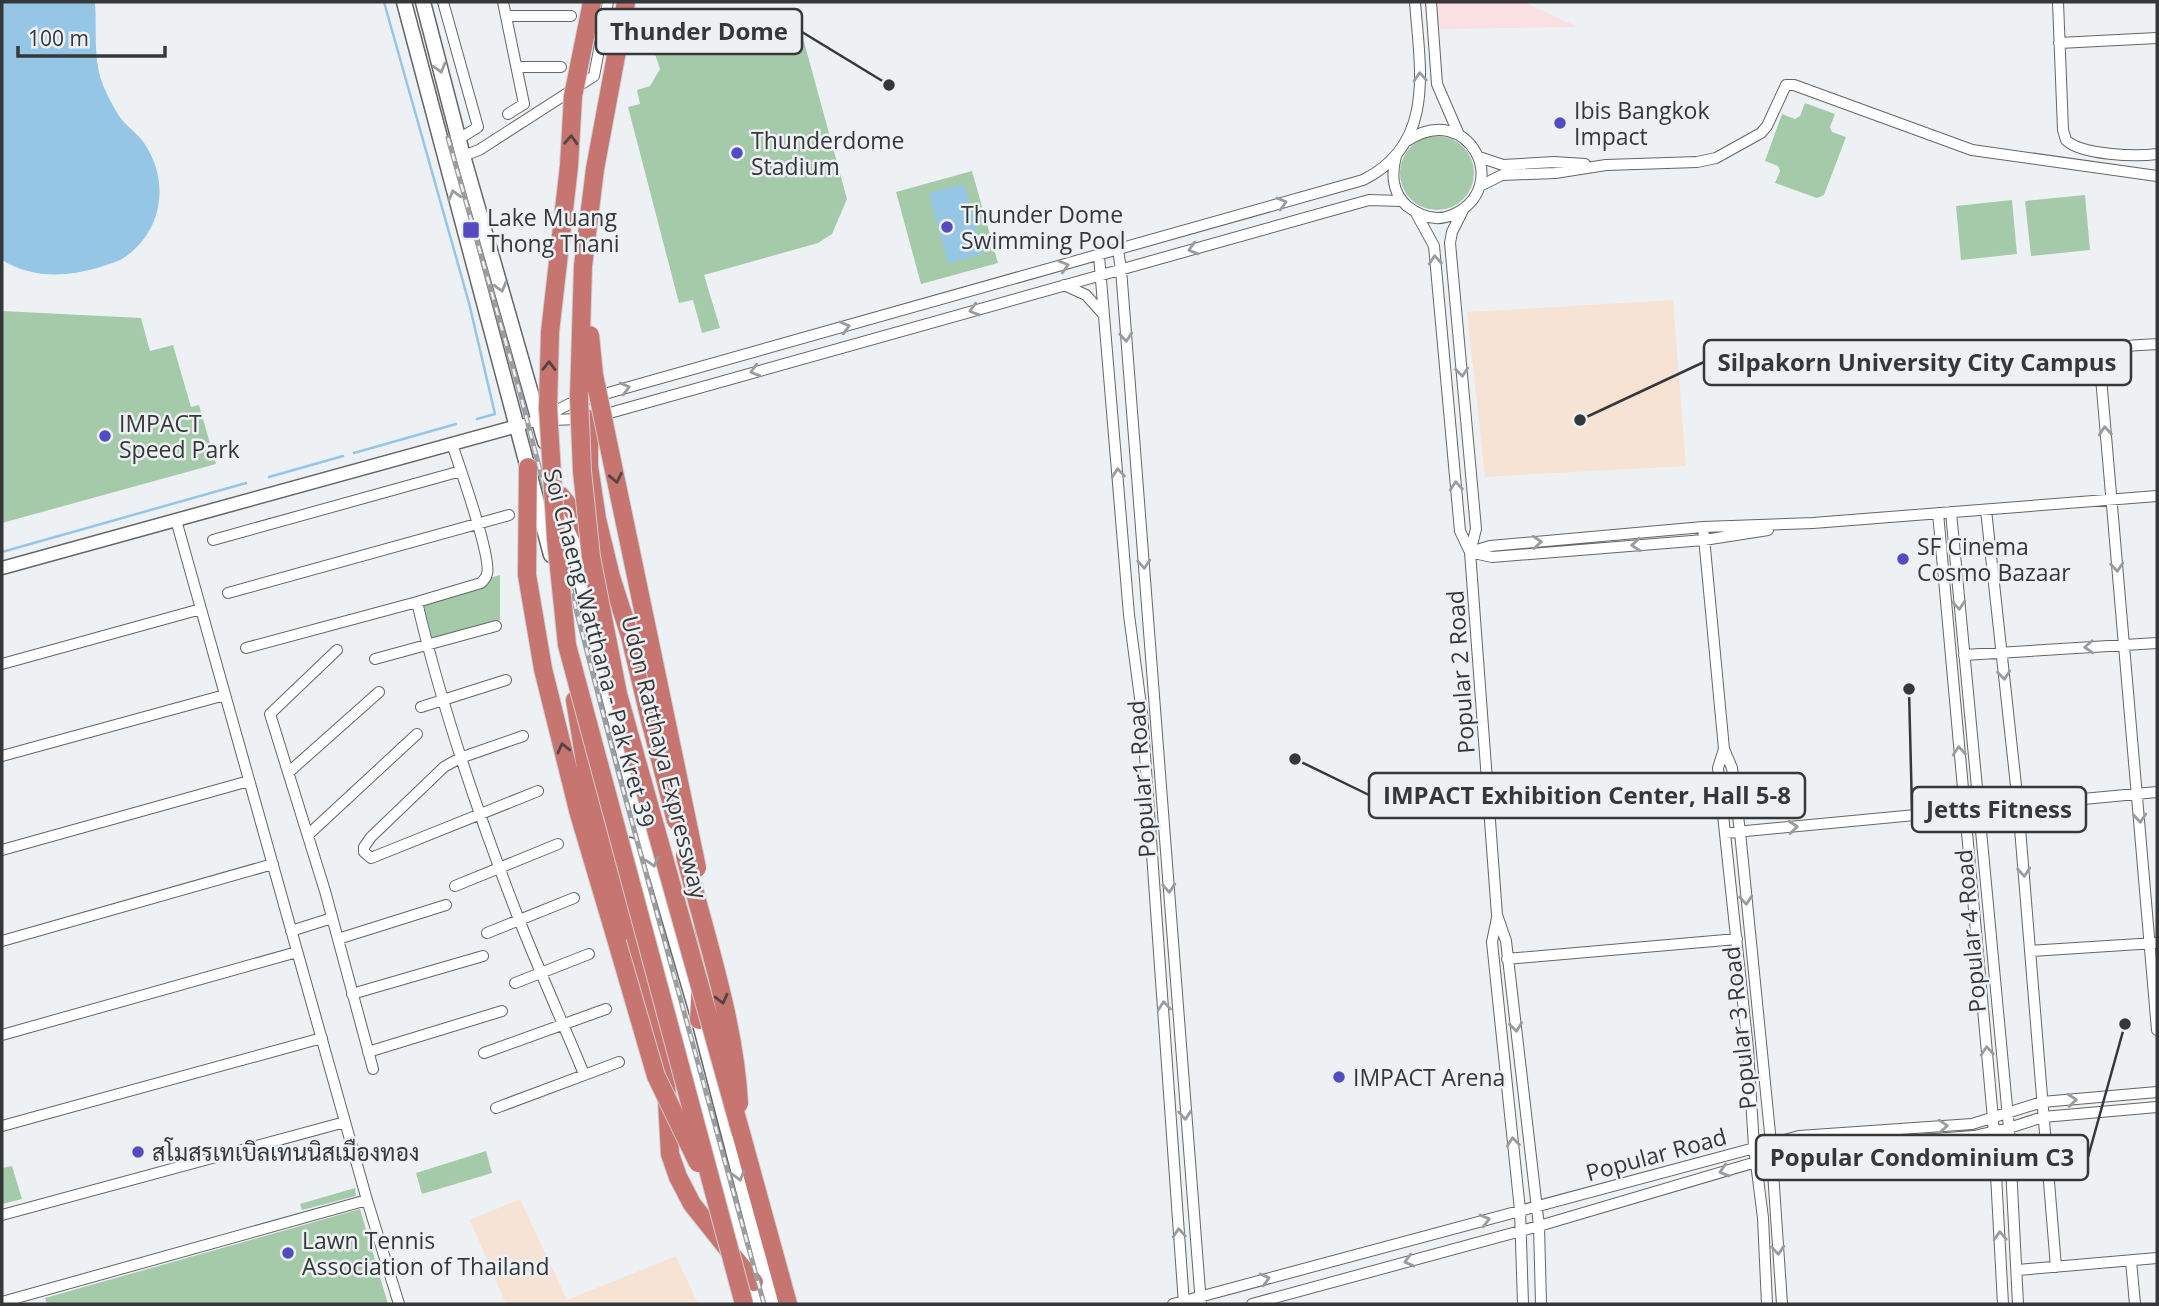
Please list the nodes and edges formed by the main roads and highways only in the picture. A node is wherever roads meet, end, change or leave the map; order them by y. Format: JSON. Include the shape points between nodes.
{"nodes":[{"id":1,"x":404,"y":2,"type":"edge"},
{"id":2,"x":423,"y":2,"type":"edge"},
{"id":3,"x":592,"y":2,"type":"edge"},
{"id":4,"x":626,"y":2,"type":"edge"},
{"id":5,"x":583,"y":266,"type":"junction"},
{"id":6,"x":589,"y":419,"type":"road end"},
{"id":7,"x":528,"y":467,"type":"junction"},
{"id":8,"x":561,"y":496,"type":"junction"},
{"id":9,"x":611,"y":577,"type":"junction"},
{"id":10,"x":567,"y":645,"type":"junction"},
{"id":11,"x":699,"y":1020,"type":"junction"},
{"id":12,"x":741,"y":1133,"type":"junction"},
{"id":13,"x":714,"y":1198,"type":"junction"},
{"id":14,"x":754,"y":1282,"type":"junction"},
{"id":15,"x":744,"y":1304,"type":"edge"},
{"id":16,"x":759,"y":1304,"type":"edge"},
{"id":17,"x":773,"y":1304,"type":"edge"},
{"id":18,"x":788,"y":1304,"type":"edge"}],
"edges":[{"from":7,"to":1,"type":"main road","name":"Soi Chaeng Watthana - Pak Kret 39","one_way":true},
{"from":2,"to":8,"type":"main road","name":"Soi Chaeng Watthana - Pak Kret 39","one_way":true},
{"from":10,"to":3,"type":"highway","one_way":true,"bridge":true,"via":[[549,421],[550,332],[573,96]]},
{"from":4,"to":5,"type":"highway","name":"Udon Ratthaya Expressway","via":[[595,169]]},
{"from":5,"to":11,"type":"highway","one_way":true,"bridge":true,"via":[[594,375],[705,901]]},
{"from":5,"to":12,"type":"highway","name":"Udon Ratthaya Expressway","bridge":true,"via":[[579,397],[591,556],[618,694]]},
{"from":6,"to":9,"type":"highway","via":[[589,466]]},
{"from":13,"to":7,"type":"highway","one_way":true,"bridge":true,"via":[[656,1076],[579,814],[543,669],[527,575]]},
{"from":7,"to":14,"type":"main road","name":"Soi Chaeng Watthana - Pak Kret 39"},
{"from":8,"to":9,"type":"highway","via":[[580,520]]},
{"from":8,"to":11,"type":"main road","name":"Soi Chaeng Watthana - Pak Kret 39","one_way":true,"via":[[646,839]]},
{"from":9,"to":12,"type":"highway","one_way":true,"bridge":true,"via":[[723,1004],[738,1073]]},
{"from":10,"to":13,"type":"highway","bridge":true},
{"from":10,"to":14,"type":"highway","bridge":true,"via":[[593,811],[665,1066],[670,1154],[692,1204]]},
{"from":11,"to":17,"type":"main road","name":"Soi Chaeng Watthana - Pak Kret 39","one_way":true},
{"from":12,"to":18,"type":"highway","name":"Udon Ratthaya Expressway"},
{"from":13,"to":15,"type":"highway","bridge":true},
{"from":14,"to":16,"type":"main road","name":"Soi Chaeng Watthana - Pak Kret 39"}]}
